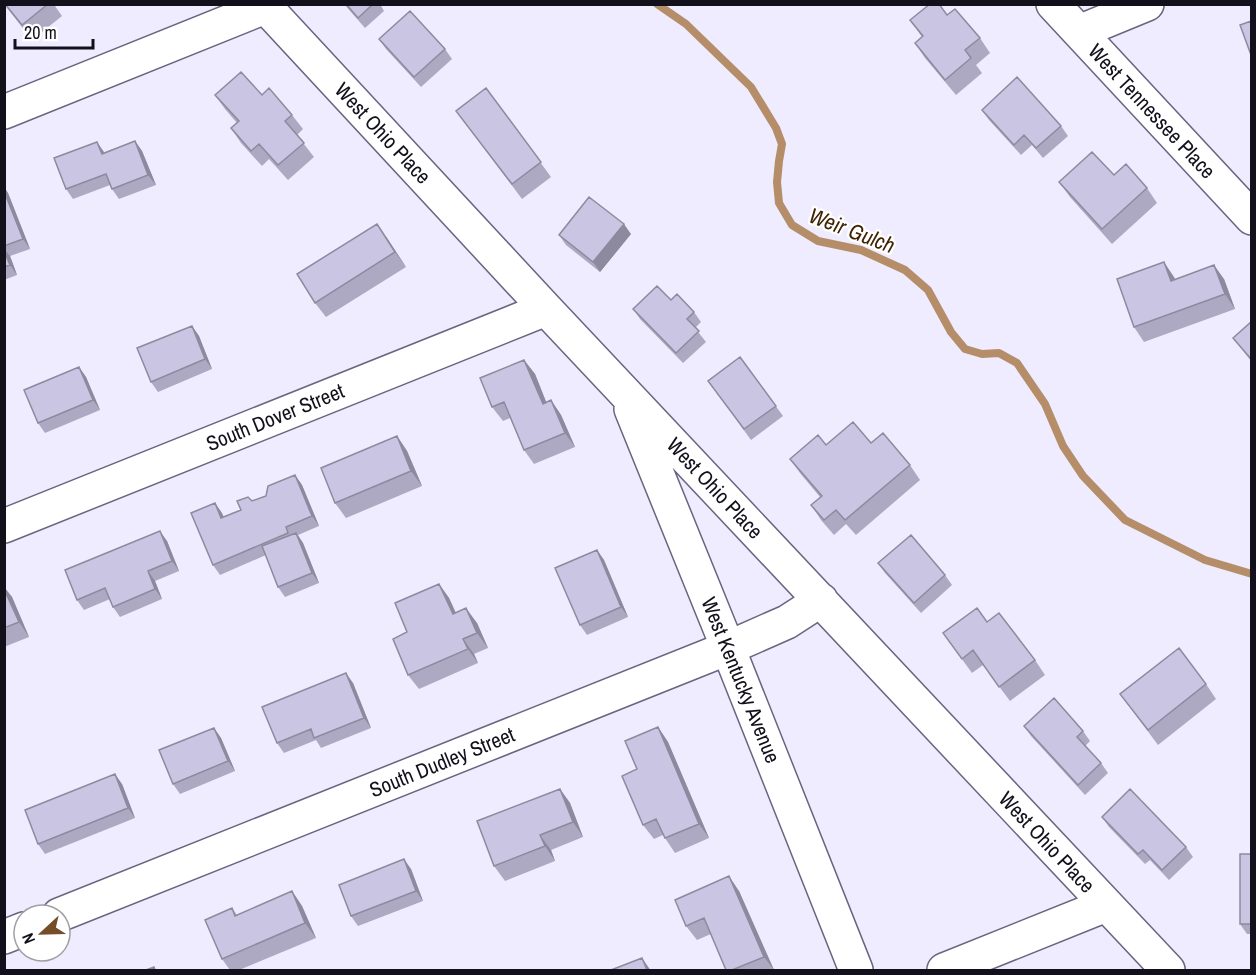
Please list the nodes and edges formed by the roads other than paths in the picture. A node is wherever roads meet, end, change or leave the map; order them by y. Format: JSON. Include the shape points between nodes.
{"nodes":[{"id":1,"x":1053,"y":4,"type":"edge"},
{"id":2,"x":1147,"y":4,"type":"edge"},
{"id":3,"x":264,"y":6,"type":"edge"},
{"id":4,"x":1079,"y":32,"type":"junction"},
{"id":5,"x":4,"y":112,"type":"edge"},
{"id":6,"x":1251,"y":218,"type":"edge"},
{"id":7,"x":546,"y":309,"type":"junction"},
{"id":8,"x":624,"y":391,"type":"junction"},
{"id":9,"x":4,"y":526,"type":"edge"},
{"id":10,"x":821,"y":600,"type":"junction"},
{"id":11,"x":728,"y":648,"type":"junction"},
{"id":12,"x":1106,"y":905,"type":"junction"},
{"id":13,"x":72,"y":910,"type":"edge"},
{"id":14,"x":856,"y":970,"type":"edge"},
{"id":15,"x":944,"y":970,"type":"edge"},
{"id":16,"x":1168,"y":970,"type":"edge"}],
"edges":[{"from":1,"to":4,"type":"street","name":"West Tennessee Place"},
{"from":2,"to":4,"type":"street"},
{"from":3,"to":5,"type":"street"},
{"from":3,"to":7,"type":"street","name":"West Ohio Place"},
{"from":4,"to":6,"type":"street","name":"West Tennessee Place"},
{"from":7,"to":8,"type":"street","name":"West Ohio Place"},
{"from":7,"to":9,"type":"street","name":"South Dover Street"},
{"from":8,"to":10,"type":"street","name":"West Ohio Place"},
{"from":8,"to":11,"type":"street","name":"West Kentucky Avenue"},
{"from":10,"to":11,"type":"street","name":"South Dudley Street","via":[[787,622]]},
{"from":10,"to":12,"type":"street","name":"West Ohio Place"},
{"from":11,"to":13,"type":"street","name":"South Dudley Street"},
{"from":11,"to":14,"type":"street","name":"West Kentucky Avenue"},
{"from":12,"to":15,"type":"street"},
{"from":12,"to":16,"type":"street","name":"West Ohio Place"}]}
